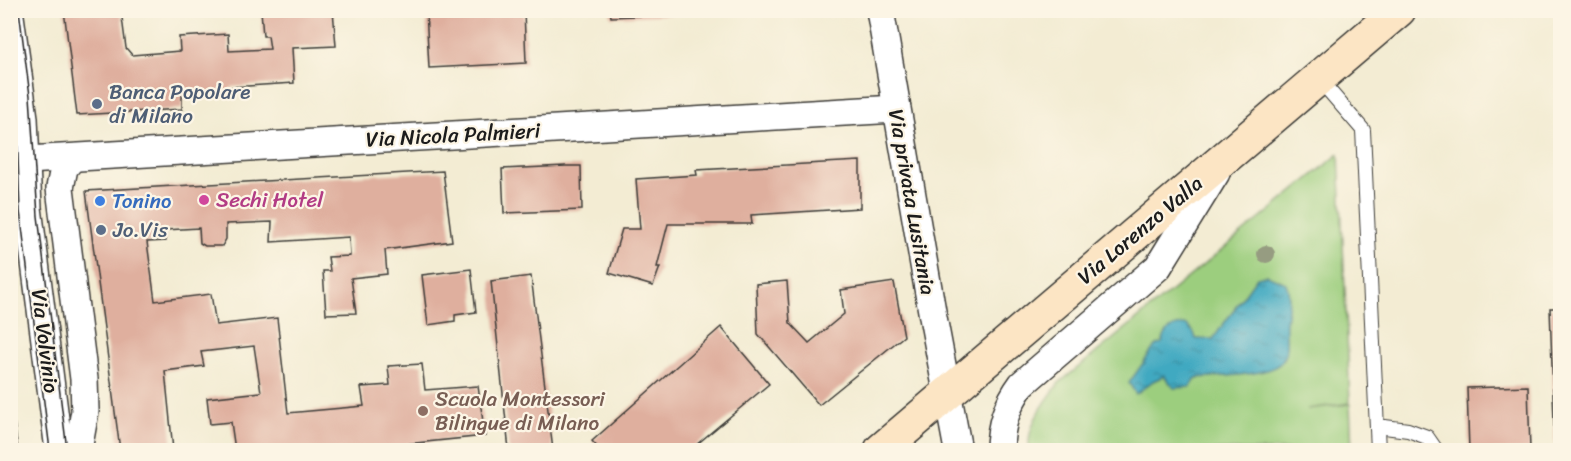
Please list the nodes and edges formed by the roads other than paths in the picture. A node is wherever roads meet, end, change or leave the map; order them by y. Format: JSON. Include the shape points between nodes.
{"nodes":[{"id":1,"x":880,"y":10,"type":"edge"},
{"id":2,"x":1399,"y":10,"type":"edge"},
{"id":3,"x":10,"y":16,"type":"edge"},
{"id":4,"x":1319,"y":79,"type":"junction"},
{"id":5,"x":896,"y":110,"type":"junction"},
{"id":6,"x":72,"y":158,"type":"junction"},
{"id":7,"x":1224,"y":158,"type":"junction"},
{"id":8,"x":19,"y":161,"type":"edge"},
{"id":9,"x":60,"y":188,"type":"junction"},
{"id":10,"x":948,"y":393,"type":"junction"},
{"id":11,"x":1377,"y":426,"type":"junction"},
{"id":12,"x":59,"y":450,"type":"edge"},
{"id":13,"x":78,"y":450,"type":"edge"},
{"id":14,"x":881,"y":450,"type":"edge"},
{"id":15,"x":958,"y":450,"type":"edge"},
{"id":16,"x":999,"y":450,"type":"edge"},
{"id":17,"x":1378,"y":450,"type":"edge"},
{"id":18,"x":1436,"y":450,"type":"edge"}],
"edges":[{"from":1,"to":5,"type":"street","name":"Via privata Lusitania"},
{"from":2,"to":4,"type":"main road","name":"Via Lorenzo Valla"},
{"from":3,"to":8,"type":"street","name":"Via Volvinio","via":[[24,118]]},
{"from":4,"to":7,"type":"main road","name":"Via Lorenzo Valla"},
{"from":4,"to":11,"type":"lane","via":[[1363,130]]},
{"from":5,"to":6,"type":"street","name":"Via Nicola Palmieri"},
{"from":5,"to":10,"type":"street","name":"Via privata Lusitania"},
{"from":6,"to":8,"type":"street","name":"Via Nicola Palmieri"},
{"from":6,"to":9,"type":"street","name":"Via Volvinio","via":[[64,168]]},
{"from":7,"to":10,"type":"main road","name":"Via Lorenzo Valla"},
{"from":7,"to":16,"type":"street","via":[[1158,267],[1035,372],[1012,398]]},
{"from":8,"to":9,"type":"street"},
{"from":8,"to":12,"type":"street","name":"Via Volvinio"},
{"from":9,"to":13,"type":"street","name":"Via Volvinio","via":[[84,379],[85,411]]},
{"from":10,"to":14,"type":"main road","name":"Via Lorenzo Valla"},
{"from":10,"to":15,"type":"street","name":"Via privata Lusitania"},
{"from":11,"to":17,"type":"lane"},
{"from":11,"to":18,"type":"lane","via":[[1427,437]]}]}
